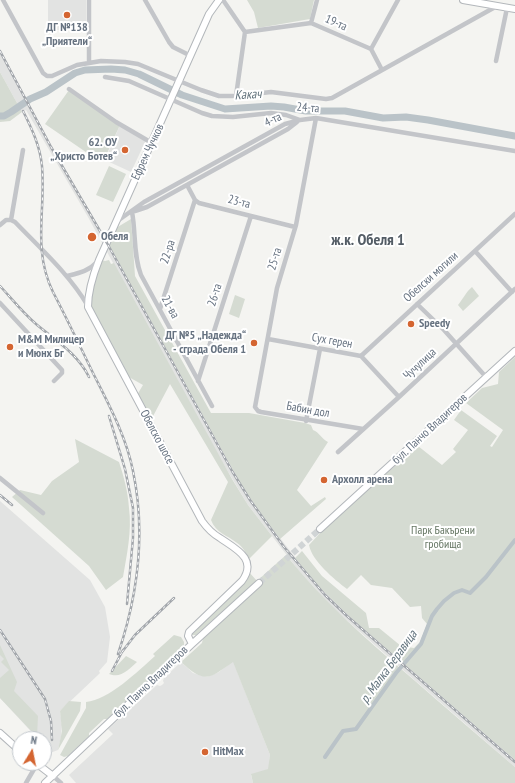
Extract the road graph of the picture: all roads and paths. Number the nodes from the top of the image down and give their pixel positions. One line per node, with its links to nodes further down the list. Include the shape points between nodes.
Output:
1 (3, 0): 17 (street, 24-та, via 43,74 52,76)
2 (89, 0): 17 (street)
3 (146, 0): 15 (street, via 169,42)
4 (219, 0): 15 (street, Ефрем Чучков, via 209,14)
5 (223, 0): 13 (street)
6 (316, 0): 12 (street)
7 (398, 0): 14 (street)
8 (467, 0): 9 (street)
9 (498, 6): 10 (street); 18 (street)
10 (507, 8): 11 (street); 16 (street)
11 (515, 9)
12 (311, 23): 13 (street, 19-та); 14 (street, 19-та)
13 (245, 32): 22 (street)
14 (371, 49): 18 (street)
15 (191, 56): 20 (street, Ефрем Чучков)
16 (496, 61)
17 (89, 62): 20 (street, 24-та, via 108,60 138,64)
18 (382, 70): 22 (street, 24-та, via 332,98 271,92)
19 (105, 77): 23 (street, 24-та, via 129,81)
20 (179, 83): 22 (street, 24-та, via 219,96); 23 (street, Ефрем Чучков)
21 (69, 89): 26 (street, via 116,122)
22 (236, 96)
23 (172, 97): 25 (street, 24-та, via 212,116 233,117 271,113); 26 (street, Ефрем Чучков)
24 (316, 118): 25 (street, 24-та); 28 (street, 24-та); 37 (street, 25-та)
25 (300, 120): 29 (street, 4-та); 31 (street, 4-та, via 285,124 144,202)
26 (152, 142): 35 (street, Ефрем Чучков)
27 (23, 150): 34 (street)
28 (515, 151)
29 (187, 185): 30 (street); 31 (street, 4-та, via 147,207)
30 (195, 200): 33 (street, 23-та); 45 (street, 22-ра)
31 (132, 212): 35 (street, 4-та); 45 (street, 21-ва, via 139,271)
32 (515, 214): 38 (street, Обелски могили)
33 (251, 216): 37 (street, 23-та); 54 (street, 26-та)
34 (11, 220): 36 (street, via 6,220); 40 (street, Обелско шосе)
35 (116, 222): 39 (street, Ефрем Чучков)
36 (0, 225)
37 (295, 227): 46 (street, 25-та, via 277,288)
38 (475, 251): 41 (street); 43 (street, Обелски могили)
39 (99, 260): 40 (street, via 86,271); 44 (street, Ефрем Чучков, via 93,275)
40 (67, 276): 44 (street, Обелско шосе)
41 (513, 290): 47 (street, Чучулица)
42 (0, 303): 53 (street, via 62,370)
43 (417, 304): 47 (street); 51 (street, Обелски могили)
44 (88, 307): 65 (street, Обелско шосе, via 202,521 212,532 238,549 247,563 242,582 189,632)
45 (160, 309): 54 (street, 21-ва)
46 (268, 340): 49 (street, Сух герен); 56 (street, 25-та)
47 (456, 344): 52 (street); 55 (street, Чучулица)
48 (515, 346): 52 (street, бул. Панчо Владигеров)
49 (320, 349): 51 (street, Сух герен); 58 (street)
50 (515, 351): 52 (street, бул. Панчо Владигеров)
51 (361, 356): 55 (street, Сух герен)
52 (486, 377): 63 (street, бул. Панчо Владигеров)
53 (54, 381)
54 (198, 381): 57 (street, 21-ва)
55 (399, 397): 59 (street, Чучулица)
56 (255, 405): 58 (street, Бабин дол, via 261,412)
57 (212, 406)
58 (306, 421): 59 (street, Бабин дол)
59 (363, 429): 60 (street, Чучулица)
60 (338, 452)
61 (0, 478): 62 (street)
62 (43, 513)
63 (320, 529)
64 (259, 583): 65 (street, бул. Панчо Владигеров)
65 (192, 644): 70 (street, бул. Панчо Владигеров)
66 (0, 733): 67 (street)
67 (12, 744)
68 (33, 771): 71 (street)
69 (47, 771): 70 (street)
70 (53, 776): 72 (street, бул. Панчо Владигеров); 73 (street)
71 (26, 783)
72 (45, 783)
73 (61, 783)

